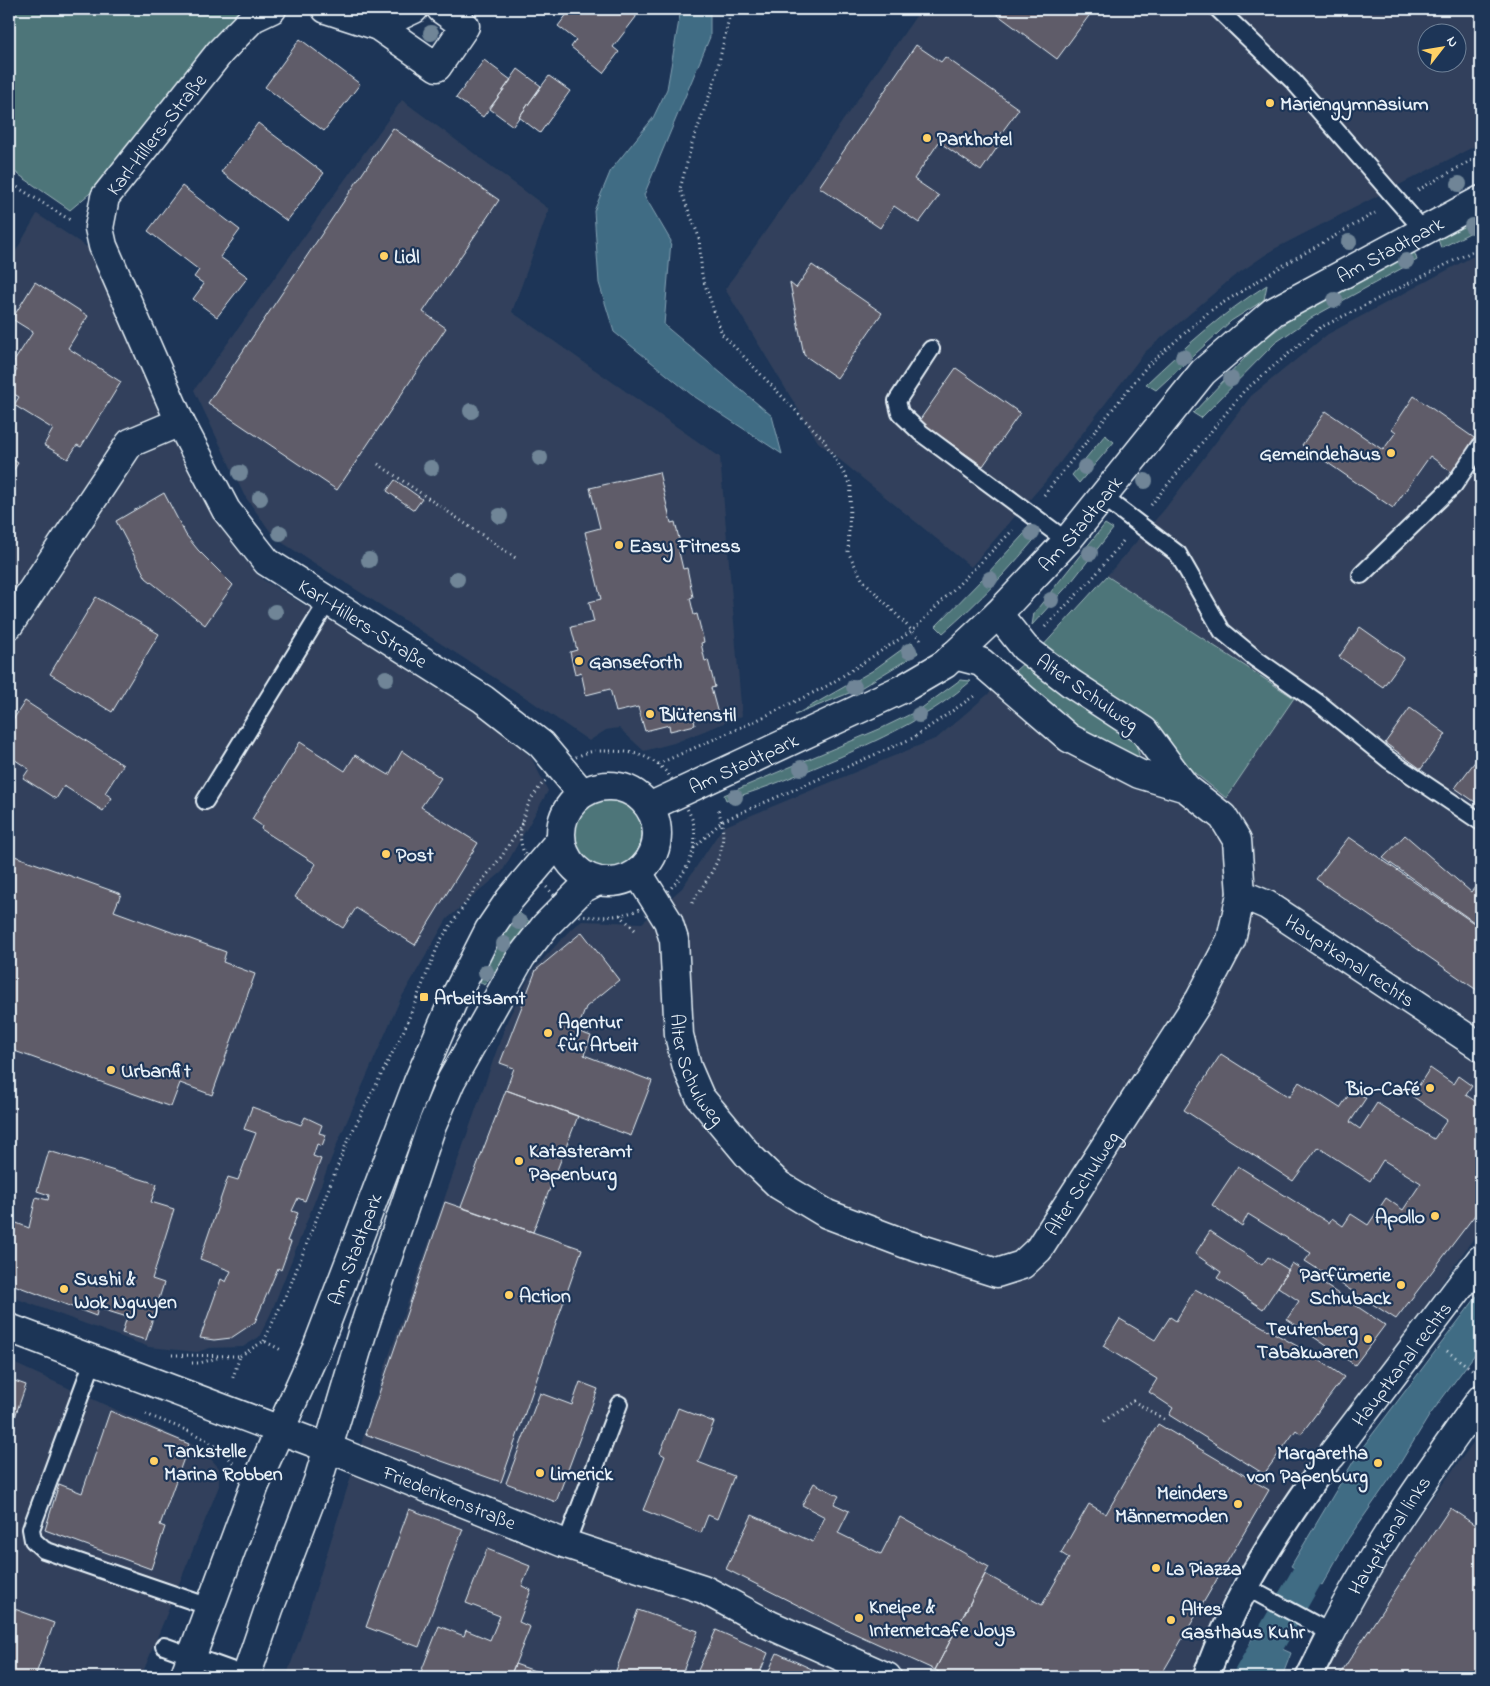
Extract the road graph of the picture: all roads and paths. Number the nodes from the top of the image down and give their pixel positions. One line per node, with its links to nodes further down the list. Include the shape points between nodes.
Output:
1 (272, 9): 12 (street, Karl-Hillers-Straße, via 253,18 220,52 105,197)
2 (326, 9): 7 (street)
3 (414, 9): 7 (street)
4 (440, 9): 7 (street, via 466,26 437,68)
5 (731, 9): 26 (path, via 715,80 680,189 699,237 702,276 722,334 823,439 851,484 848,552 862,579)
6 (1218, 9): 10 (lane, via 1293,81)
7 (378, 26)
8 (1481, 155): 10 (path)
9 (9, 182): 12 (path, via 87,231)
10 (1398, 200): 13 (lane); 19 (path, via 1210,311 1147,366)
11 (1481, 200): 13 (street, Am Stadtpark)
12 (99, 228): 15 (street, Karl-Hillers-Straße, via 103,246)
13 (1424, 231): 18 (street, Am Stadtpark, via 1273,312 1203,372)
14 (931, 349): 19 (lane, via 897,400 900,413 921,433)
15 (180, 422): 23 (street, Karl-Hillers-Straße, via 226,510 267,562); 25 (street, via 130,443)
16 (1481, 445): 22 (lane, via 1454,485)
17 (378, 464): 21 (path)
18 (1102, 496): 20 (street, Am Stadtpark); 36 (lane, via 1178,554 1222,631 1389,760)
19 (1030, 513): 20 (lane); 26 (path)
20 (1067, 541): 24 (street, Am Stadtpark)
21 (517, 559)
22 (1361, 575)
23 (328, 600): 29 (street, Karl-Hillers-Straße, via 483,699 541,744); 33 (lane)
24 (998, 614): 27 (street, Am Stadtpark); 30 (street, Alter Schulweg, via 1025,648 1072,684 1144,731)
25 (9, 626)
26 (912, 631): 27 (path); 28 (path, via 827,686)
27 (949, 659): 30 (street, via 981,662 1069,738 1139,774); 31 (street, Am Stadtpark, via 904,688)
28 (658, 764): 29 (path, via 649,758 623,752 595,751 577,754); 31 (path)
29 (559, 766): 32 (street, Karl-Hillers-Straße); 35 (path, via 530,800)
30 (1186, 788): 41 (street, Alter Schulweg, via 1223,817 1237,840)
31 (680, 792): 34 (street, Am Stadtpark); 42 (path, via 694,825 694,848 681,878)
32 (582, 793): 34 (street, via 611,785 639,795); 37 (street, via 565,813)
33 (205, 801)
34 (649, 806): 39 (street, via 658,834 655,849)
35 (524, 820): 38 (path, via 522,847); 47 (path, via 502,856 440,940 394,1053 347,1142 290,1286)
36 (1481, 822)
37 (561, 840): 38 (street, Am Stadtpark); 40 (street, via 573,866 584,876)
38 (533, 872): 43 (path); 55 (street, Am Stadtpark, via 489,930 452,1001 316,1350)
39 (638, 873): 40 (street, via 612,882); 42 (street, Alter Schulweg)
40 (598, 881): 43 (street, Am Stadtpark, via 582,889)
41 (1241, 894): 42 (street, Alter Schulweg, via 1231,940 1200,999 1039,1249 1022,1265 997,1274 827,1214 779,1185 749,1156 700,1096 687,1067 679,1035 674,940 668,921); 44 (street, Hauptkanal rechts, via 1267,905)
42 (656, 901): 43 (path, via 626,914 600,918 575,916)
43 (565, 906): 57 (street, Am Stadtpark, via 522,957 448,1089 431,1128 363,1330)
44 (1481, 1047)
45 (1481, 1259): 58 (street, Hauptkanal rechts)
46 (9, 1328): 49 (street, Friederikenstraße)
47 (264, 1342)
48 (1442, 1347): 50 (path)
49 (93, 1361): 55 (street, Friederikenstraße); 62 (lane, via 31,1529 33,1540 44,1550)
50 (1473, 1370)
51 (1481, 1400): 63 (street, Hauptkanal links, via 1397,1518 1351,1593)
52 (619, 1404): 60 (lane)
53 (1164, 1419): 54 (path, via 1133,1401)
54 (1104, 1421)
55 (280, 1430): 57 (street, Friederikenstraße); 62 (street, Am Stadtpark, via 255,1485)
56 (211, 1443): 59 (path)
57 (328, 1448): 60 (street, Friederikenstraße); 66 (street, Am Stadtpark)
58 (1331, 1456): 61 (street, Hauptkanal rechts, via 1273,1540)
59 (235, 1466)
60 (566, 1544): 67 (street, Friederikenstraße, via 703,1589 770,1626)
61 (1246, 1587): 63 (lane); 68 (street, Hauptkanal rechts)
62 (210, 1607): 65 (street, Am Stadtpark)
63 (1324, 1629): 69 (street, Hauptkanal links)
64 (164, 1646): 65 (lane)
65 (188, 1667): 66 (lane)
66 (247, 1677)
67 (887, 1677)
68 (1206, 1677)
69 (1309, 1677)

